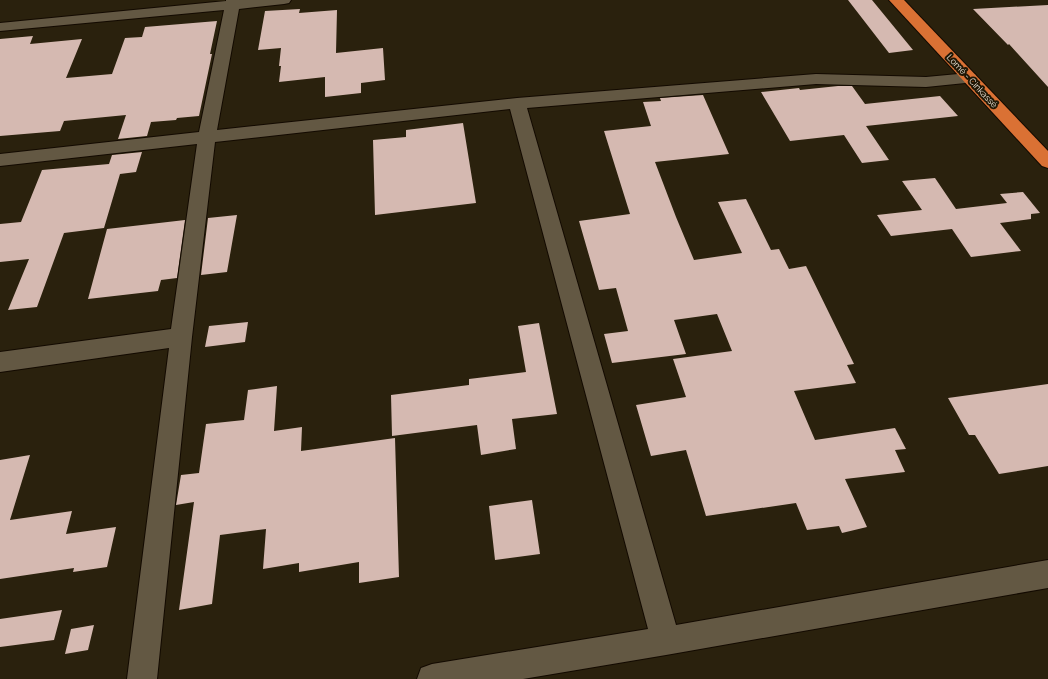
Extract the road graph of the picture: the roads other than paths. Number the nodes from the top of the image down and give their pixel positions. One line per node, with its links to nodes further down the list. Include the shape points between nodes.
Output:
1 (284, 0): 3 (street)
2 (896, 0): 5 (highway, Lomé - Cinkassé)
3 (232, 3): 4 (street); 7 (street)
4 (0, 27)
5 (969, 78): 6 (street, via 926,82 816,79); 9 (highway, Lomé - Cinkassé)
6 (517, 103): 7 (street); 13 (street)
7 (207, 138): 8 (street); 10 (street)
8 (0, 160)
9 (1048, 162)
10 (181, 337): 11 (street); 14 (street)
11 (0, 362)
12 (1048, 574): 13 (street)
13 (666, 641): 15 (street)
14 (142, 679)
15 (432, 679)

